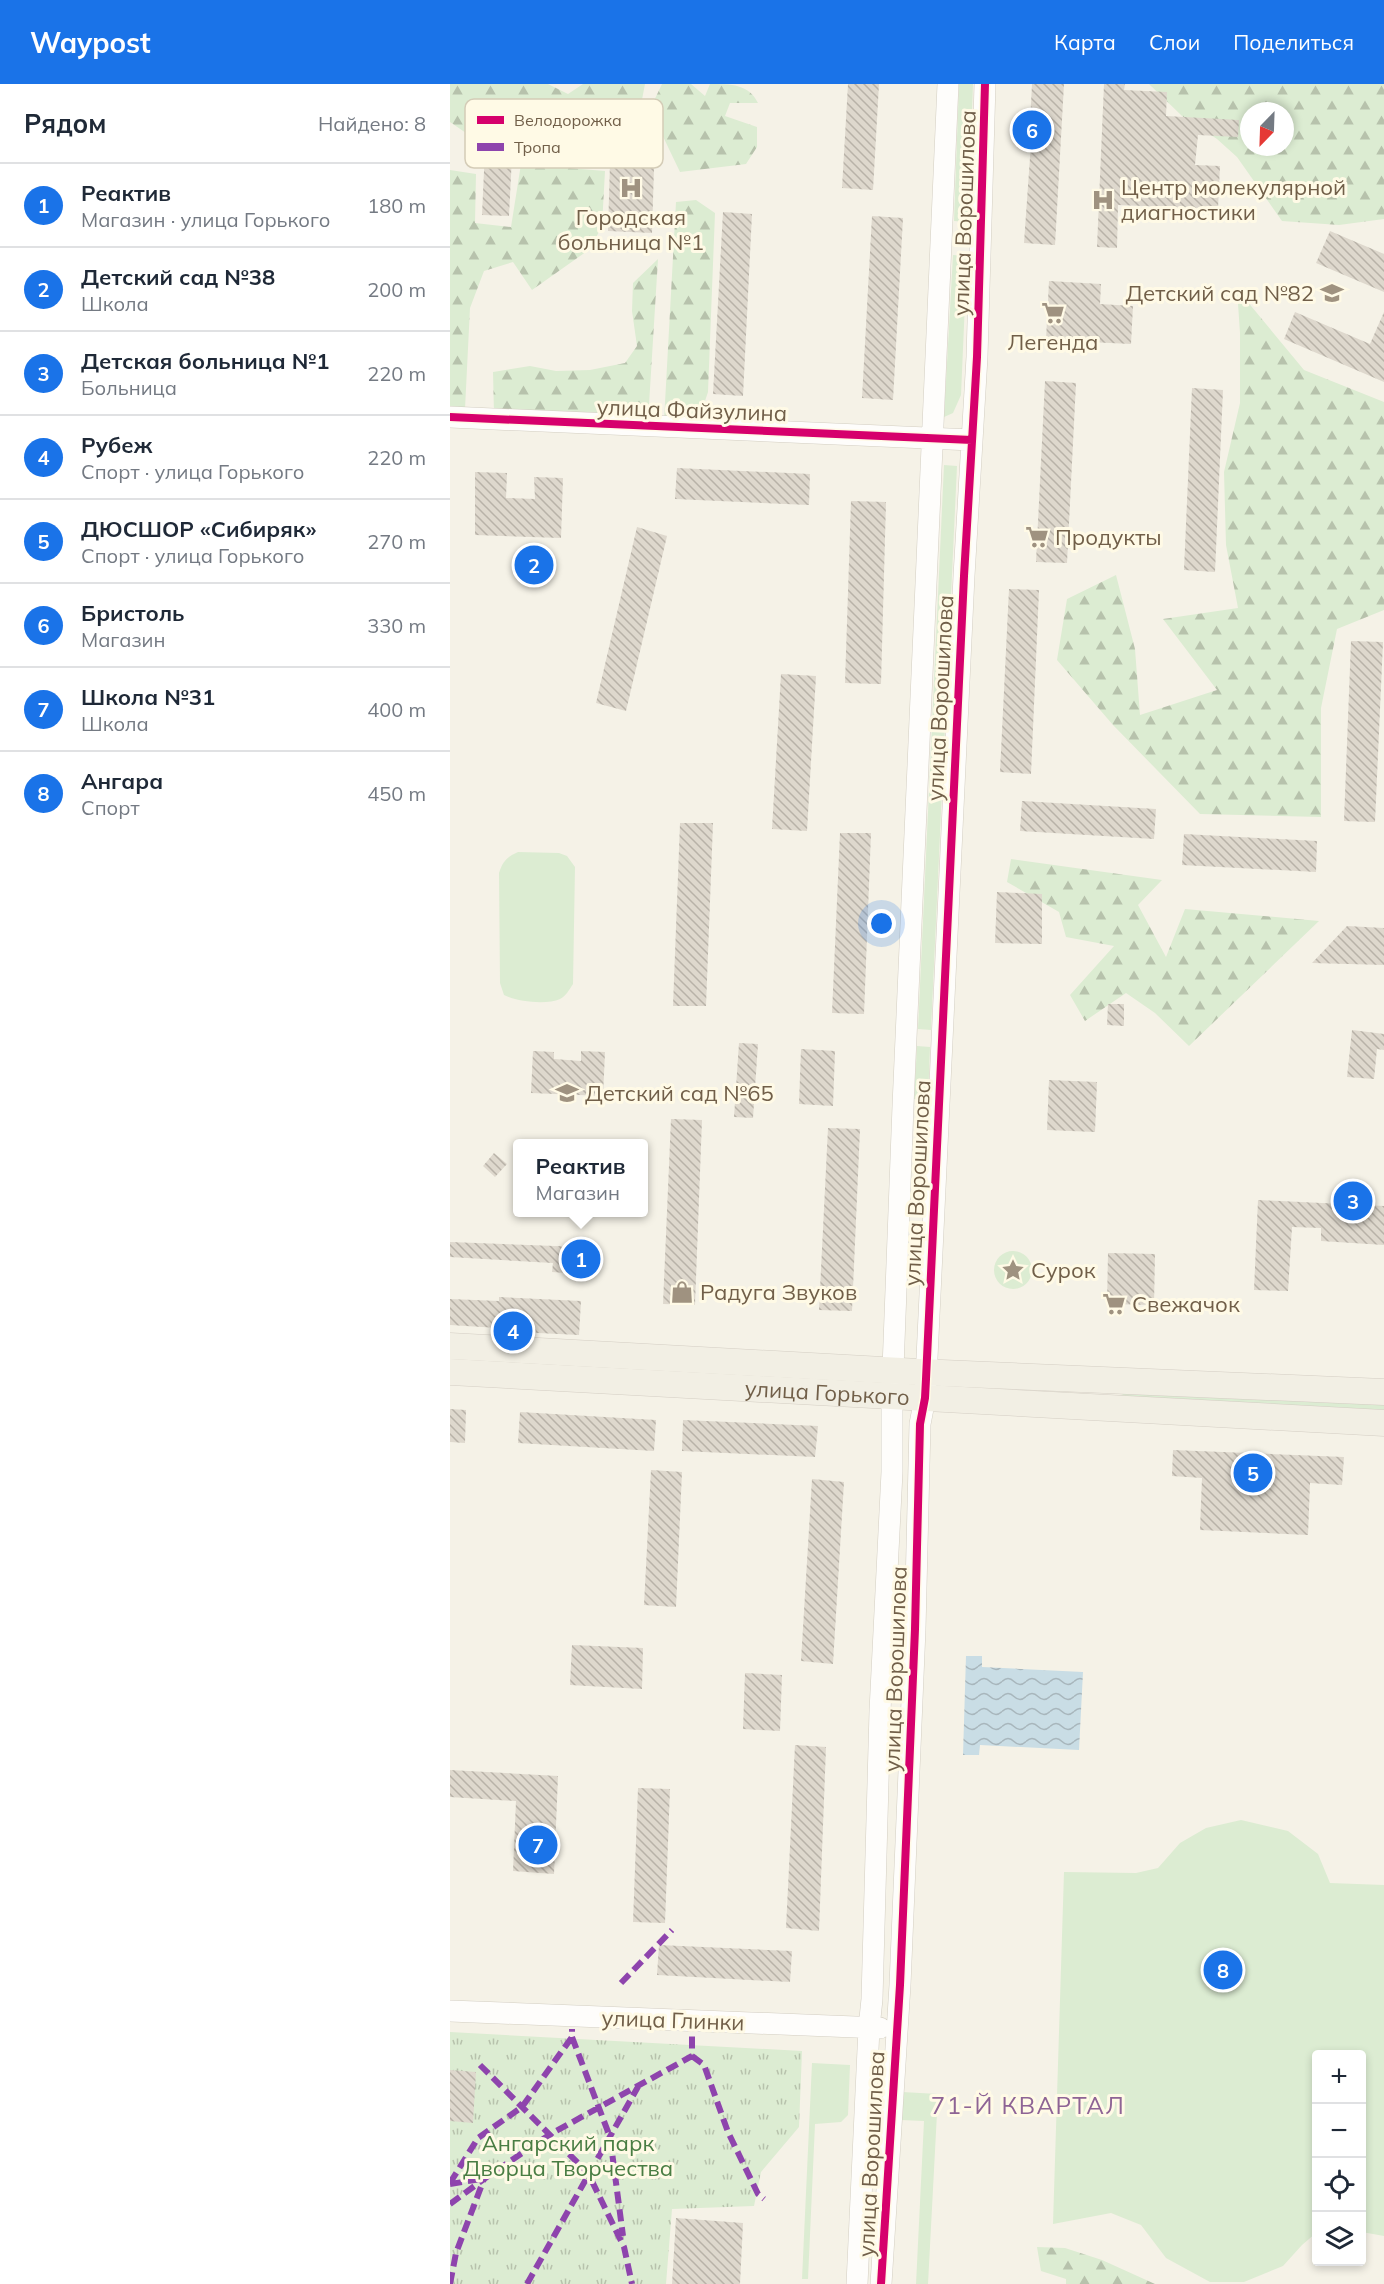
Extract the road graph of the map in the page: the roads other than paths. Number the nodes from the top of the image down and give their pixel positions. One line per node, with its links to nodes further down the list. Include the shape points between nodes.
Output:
1 (948, 84): 4 (street, улица Ворошилова)
2 (986, 84): 5 (street, улица Ворошилова)
3 (450, 417): 4 (street, улица Файзулина)
4 (933, 438): 5 (street, улица Файзулина); 7 (street, улица Ворошилова)
5 (972, 440): 9 (street, улица Ворошилова)
6 (450, 1346): 7 (main road, улица Горького)
7 (894, 1370): 9 (main road, улица Горького); 11 (street, улица Ворошилова)
8 (450, 1372): 11 (main road, улица Горького)
9 (927, 1372): 10 (main road, улица Горького); 12 (street, улица Ворошилова)
10 (1384, 1392)
11 (892, 1395): 12 (main road, улица Горького); 15 (street, улица Ворошилова)
12 (925, 1398): 13 (main road, улица Горького); 16 (street, улица Ворошилова, via 920,1424 915,1629)
13 (1384, 1423)
14 (450, 2011): 15 (street, улица Глинки)
15 (869, 2028): 16 (street, улица Глинки); 17 (street, улица Ворошилова)
16 (896, 2028): 18 (street, улица Ворошилова)
17 (857, 2284)
18 (881, 2284)

